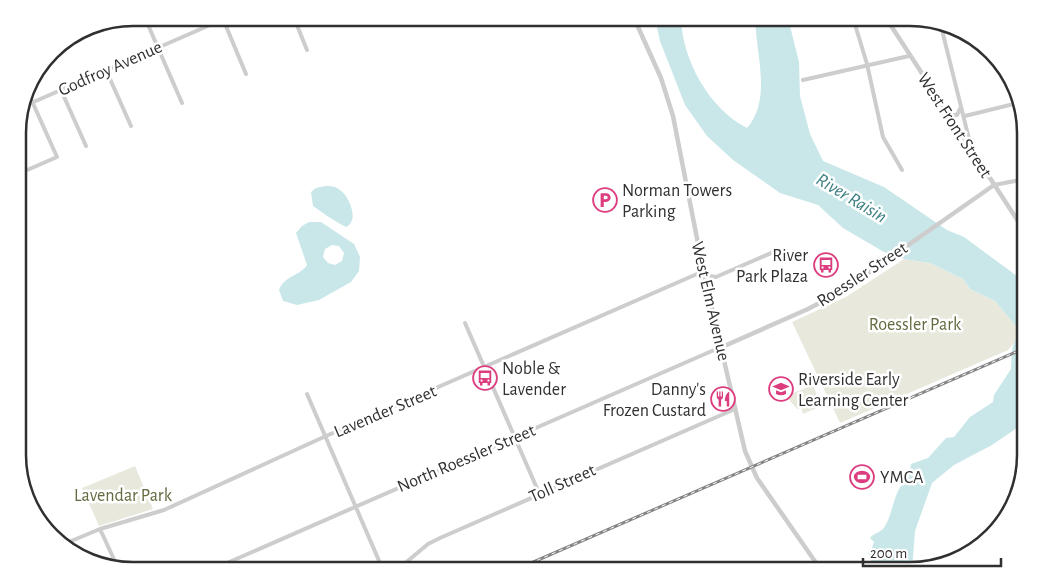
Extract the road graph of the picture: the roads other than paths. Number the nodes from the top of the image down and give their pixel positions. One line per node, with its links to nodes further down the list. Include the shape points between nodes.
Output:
1 (149, 26): 9 (street)
2 (206, 26): 9 (street, Godfroy Avenue)
3 (227, 26): 14 (street)
4 (297, 26): 10 (street)
5 (638, 26): 32 (street, West Elm Avenue, via 661,78 673,116)
6 (855, 26): 12 (street)
7 (891, 26): 11 (street, West Front Street)
8 (942, 32): 20 (street)
9 (158, 47): 13 (street, Godfroy Avenue); 18 (street)
10 (307, 50)
11 (909, 56): 12 (street); 21 (street, West Front Street)
12 (867, 64): 15 (street); 27 (street, via 883,137)
13 (106, 70): 16 (street, Godfroy Avenue); 23 (street)
14 (246, 74)
15 (803, 80)
16 (61, 90): 17 (street, Godfroy Avenue); 24 (street)
17 (32, 103): 26 (street, via 56,157)
18 (182, 103)
19 (1013, 104): 22 (street)
20 (961, 107): 21 (street, via 957,115); 22 (street)
21 (949, 115): 25 (street, West Front Street)
22 (964, 116): 25 (street)
23 (131, 126)
24 (86, 146)
25 (971, 147): 29 (street, West Front Street)
26 (26, 170)
27 (902, 170)
28 (1017, 181): 29 (street)
29 (994, 186): 30 (street, West Front Street); 34 (street, Roessler Street, via 844,290)
30 (1017, 220)
31 (778, 250): 32 (street, Lavender Street, via 723,274 712,277)
32 (704, 274): 34 (street, West Elm Avenue); 35 (street, Lavender Street, via 697,274)
33 (465, 323): 35 (street)
34 (722, 347): 37 (street, West Elm Avenue); 39 (street, North Roessler Street)
35 (484, 368): 38 (street, Lavender Street); 39 (street)
36 (307, 394): 38 (street)
37 (735, 409): 40 (street, Toll Street); 48 (street, West Elm Avenue, via 745,451 756,478)
38 (326, 436): 41 (street); 42 (street, Lavender Street, via 164,510)
39 (514, 438): 40 (street); 41 (street, North Roessler Street)
40 (539, 493): 47 (street, Toll Street, via 428,544)
41 (355, 506): 45 (street, North Roessler Street); 46 (street)
42 (100, 529): 43 (street, Lavender Street); 44 (street)
43 (70, 541)
44 (114, 560)
45 (229, 562)
46 (380, 562)
47 (407, 562)
48 (815, 562)

